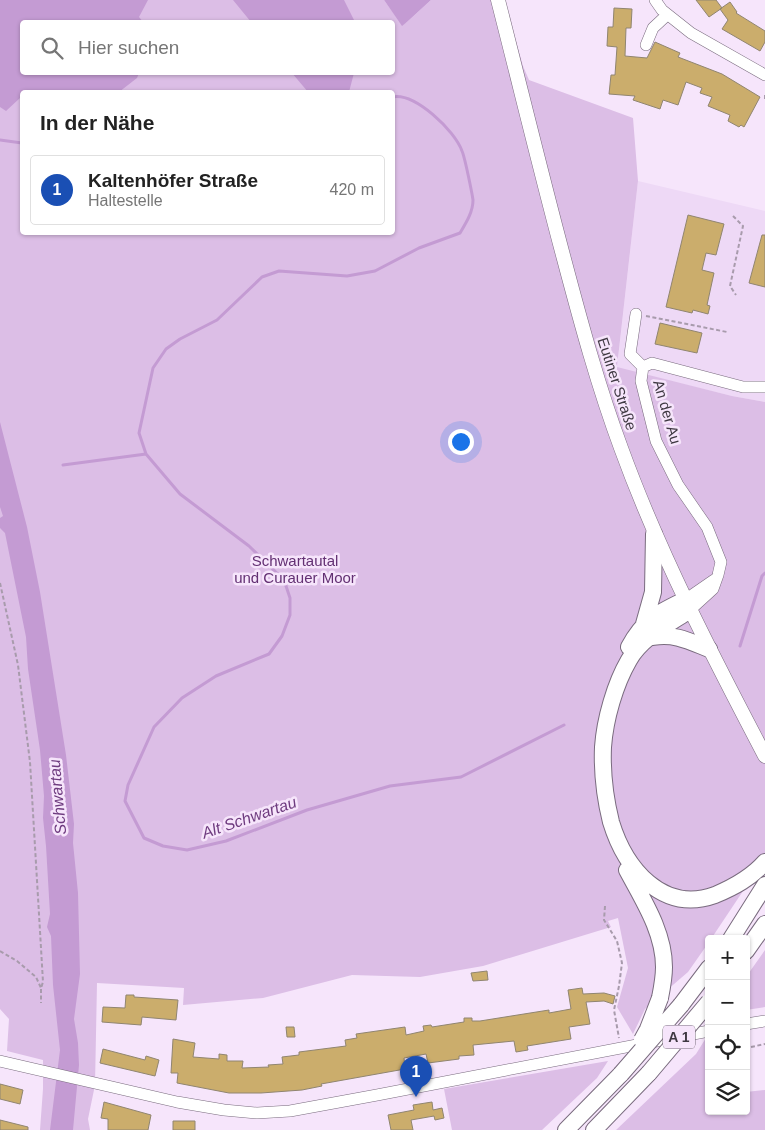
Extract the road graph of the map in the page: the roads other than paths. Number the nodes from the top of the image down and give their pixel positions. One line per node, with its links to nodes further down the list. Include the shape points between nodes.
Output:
1 (498, 0): 9 (main road, Eutiner Straße, via 592,362)
2 (655, 0): 3 (street)
3 (667, 15): 4 (street, via 653,28); 5 (street, via 691,33)
4 (646, 45)
5 (765, 74)
6 (636, 314): 7 (street, via 630,354)
7 (644, 367): 8 (street, An der Au, via 652,363 743,386); 10 (street, An der Au, via 641,382 656,441 678,485 714,540 721,562 718,575)
8 (765, 387)
9 (654, 534): 10 (main road, Eutiner Straße); 11 (highway, via 653,592)
10 (687, 605): 11 (highway, via 657,614); 12 (main road, Eutiner Straße)
11 (646, 631): 12 (highway, via 676,636); 14 (highway, via 615,692 603,747 604,784 620,843 645,881 666,895 682,900 701,900 733,888); 25 (highway, bridge, via 624,657 608,692 598,742 597,780 603,814 612,840 655,924 664,968 660,998 648,1029)
12 (709, 649): 13 (main road, Eutiner Straße)
13 (765, 756)
14 (765, 862)
15 (765, 885): 17 (highway)
16 (765, 924): 18 (highway)
17 (734, 935)
18 (750, 945)
19 (705, 973): 25 (highway, A 1, bridge)
20 (705, 1007): 27 (highway, A 1, bridge, via 649,1073)
21 (765, 1021): 22 (street)
22 (750, 1023)
23 (705, 1032): 24 (street, via 299,1110 257,1113 177,1102)
24 (0, 1061)
25 (621, 1074): 26 (highway, A 1)
26 (566, 1130)
27 (594, 1130)

